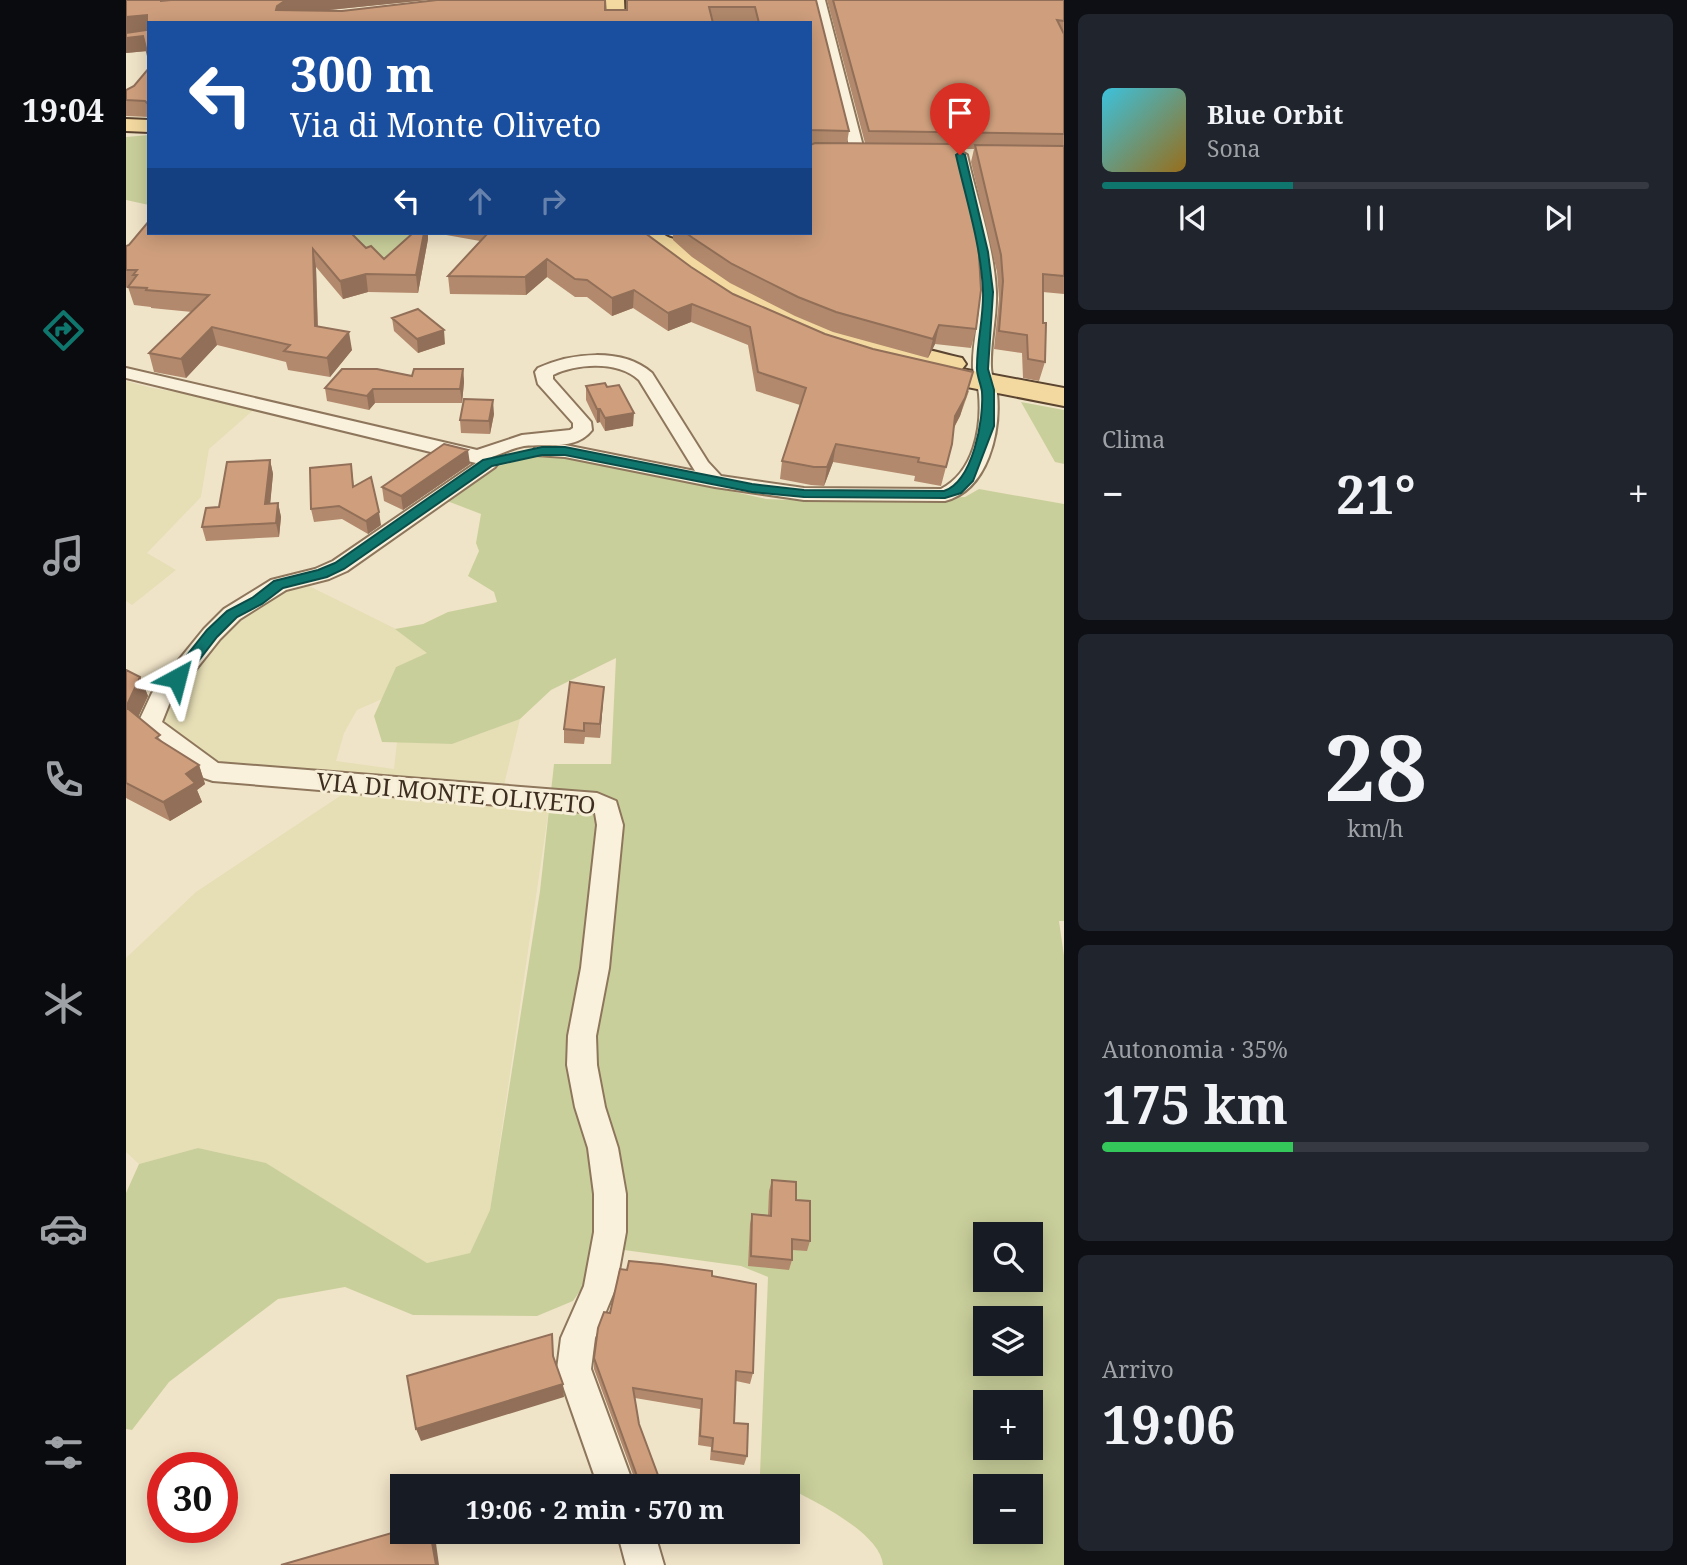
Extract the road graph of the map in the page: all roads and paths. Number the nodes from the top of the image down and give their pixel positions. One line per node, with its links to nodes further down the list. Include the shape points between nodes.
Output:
1 (615, 0): 3 (main road)
2 (819, 0): 6 (street)
3 (616, 21)
4 (126, 125): 5 (main road)
5 (147, 126)
6 (857, 155)
7 (960, 155): 11 (street, VIA DI MONTE OLIVETO, via 988,292)
8 (650, 235): 11 (main road, via 721,292 800,332 892,363)
9 (667, 235): 11 (main road, via 730,284 802,319)
10 (126, 373): 14 (street, VIA DI MONTE OLIVETO)
11 (984, 377): 12 (main road); 13 (main road); 15 (street, VIA DI MONTE OLIVETO, via 988,426 967,481 957,491 945,495 804,494)
12 (1064, 383)
13 (1064, 397)
14 (483, 460): 15 (street, VIA DI MONTE OLIVETO, via 565,451); 15 (street, VIA DI MONTE OLIVETO, via 527,440 579,434 582,422 544,380 544,372 564,363 615,362 646,377 700,465); 16 (street, VIA DI MONTE OLIVETO, via 340,566 279,584 232,614 160,699 150,723 213,772 597,803 607,808 608,838 582,1065 603,1148 610,1233 600,1287 578,1338 574,1368)
15 (715, 481)
16 (612, 1474)
17 (639, 1544): 18 (street)
18 (645, 1565)

